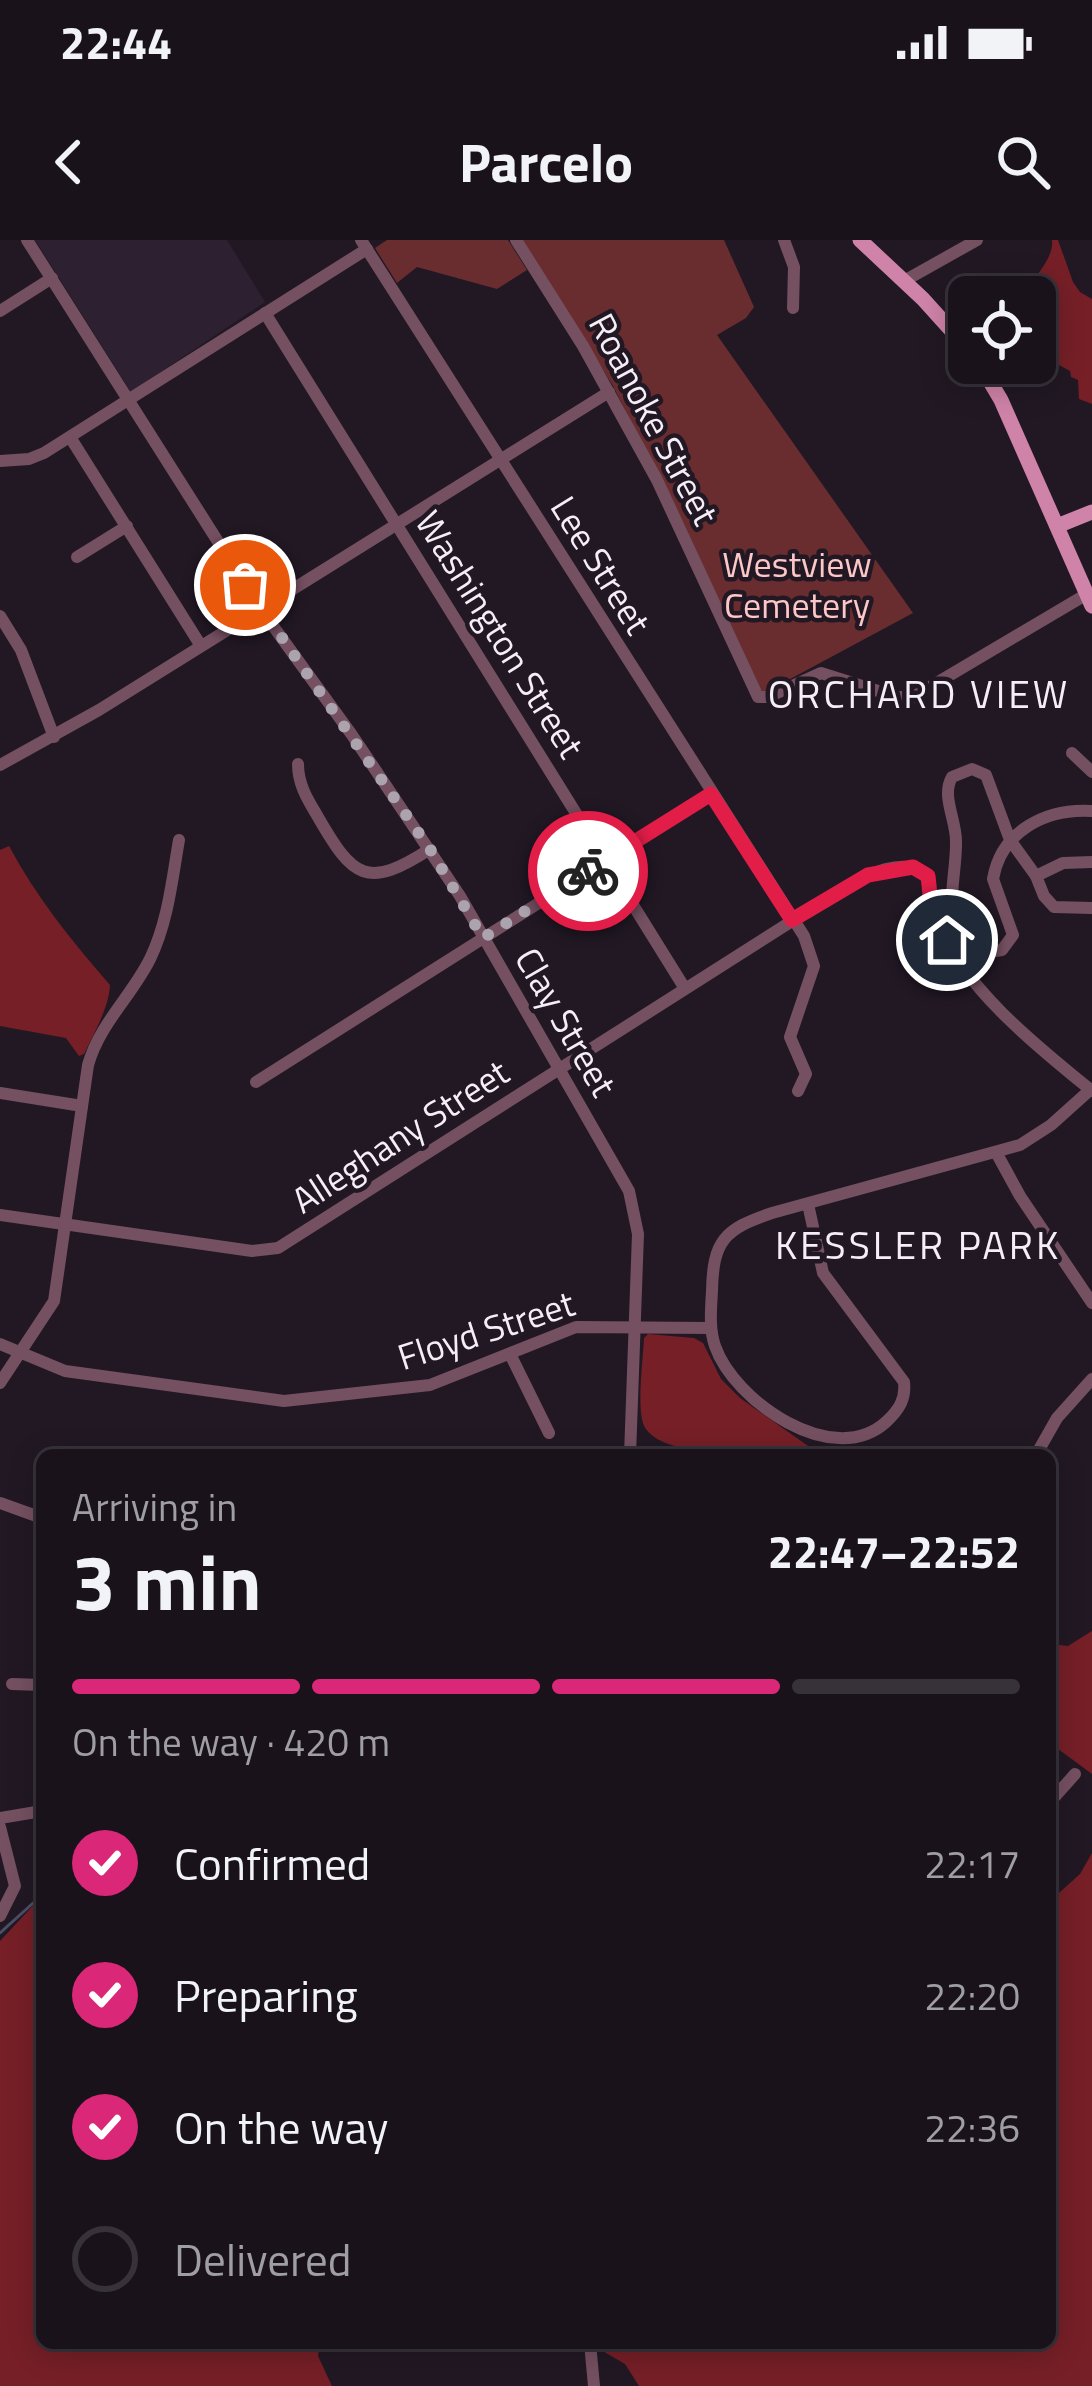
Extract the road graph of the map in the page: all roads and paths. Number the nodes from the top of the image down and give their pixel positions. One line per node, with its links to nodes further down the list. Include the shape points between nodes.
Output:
1 (28, 240): 7 (street, Clay Street)
2 (516, 240): 14 (street, Roanoke Street)
3 (784, 240): 9 (street, via 794,267)
4 (860, 240): 8 (main road)
5 (977, 240): 8 (street)
6 (364, 244): 11 (street); 18 (street, Lee Street)
7 (52, 278): 10 (street); 15 (street, Clay Street)
8 (904, 281): 12 (main road)
9 (793, 308)
10 (0, 311)
11 (265, 313): 15 (street); 20 (street, Washington Street)
12 (948, 328)
13 (991, 384): 22 (main road)
14 (609, 392): 18 (street); 24 (street, Roanoke Street, via 758,697 820,673 913,697)
15 (128, 398): 16 (street); 25 (street, Clay Street)
16 (70, 437): 17 (street, via 37,457); 21 (street)
17 (0, 461)
18 (500, 461): 20 (street); 33 (street, Lee Street)
19 (1092, 512): 22 (main road)
20 (397, 524): 25 (street); 38 (street, Washington Street)
21 (127, 526): 23 (street); 27 (street)
22 (1057, 526): 24 (main road)
23 (77, 557)
24 (1089, 600)
25 (260, 608): 27 (street); 37 (street, Clay Street)
26 (0, 616): 28 (street)
27 (201, 646): 28 (street)
28 (54, 737): 31 (street)
29 (1072, 753): 32 (street)
30 (298, 764): 37 (street, via 303,791 348,864 392,871)
31 (0, 765)
32 (1092, 772)
33 (711, 794): 38 (street); 42 (street, Lee Street)
34 (1092, 811): 36 (street, via 1042,818)
35 (179, 840): 50 (street, via 158,940 98,1037)
36 (1010, 840): 36 (street, via 986,775 972,769 952,776 951,907 983,953 1002,950 1013,935 993,879); 40 (street)
37 (430, 849): 43 (street, Clay Street)
38 (605, 860): 43 (street); 44 (street, Washington Street)
39 (1092, 862): 40 (street)
40 (1036, 876): 41 (street, via 1054,907)
41 (1092, 908)
42 (792, 920): 44 (street, Alleghany Street); 47 (street, Alleghany Street, via 868,875 921,869 936,921 971,975 1014,1026); 48 (street, Lee Street, via 814,965 790,1036 806,1074)
43 (483, 938): 45 (street, Clay Street); 46 (street)
44 (684, 987): 45 (street, Alleghany Street)
45 (560, 1067): 54 (street, Alleghany Street, via 278,1247 252,1251); 56 (street, Clay Street, via 636,1215)
46 (256, 1082)
47 (1091, 1090): 51 (street, via 1040,1134)
48 (798, 1091)
49 (0, 1093): 50 (street)
50 (82, 1106): 54 (street)
51 (997, 1154): 52 (street); 55 (street)
52 (808, 1204): 57 (street, via 763,1216 719,1244); 57 (street, via 823,1273 902,1376 899,1406 860,1436 810,1434 743,1386 720,1357)
53 (0, 1215): 54 (street, Alleghany Street)
54 (66, 1224): 59 (street, via 54,1301)
55 (1092, 1303)
56 (633, 1327): 57 (street, Floyd Street); 60 (street, Floyd Street, via 575,1327); 64 (street, Clay Street)
57 (711, 1328)
58 (0, 1344): 59 (street, Floyd Street)
59 (22, 1353): 60 (street, Floyd Street, via 65,1371 284,1401 406,1390); 62 (street)
60 (510, 1354): 63 (street)
61 (1092, 1378): 65 (street)
62 (0, 1383)
63 (549, 1433)
64 (630, 1449)
65 (1040, 1449)
66 (0, 1503): 67 (street)
67 (36, 1516)
68 (12, 1684): 69 (street)
69 (36, 1685)
70 (1075, 1774): 71 (street)
71 (1056, 1795)
72 (36, 1813): 73 (street)
73 (0, 1823): 74 (street, via 15,1886)
74 (0, 1916)
75 (591, 2349): 76 (street)
76 (594, 2386)

